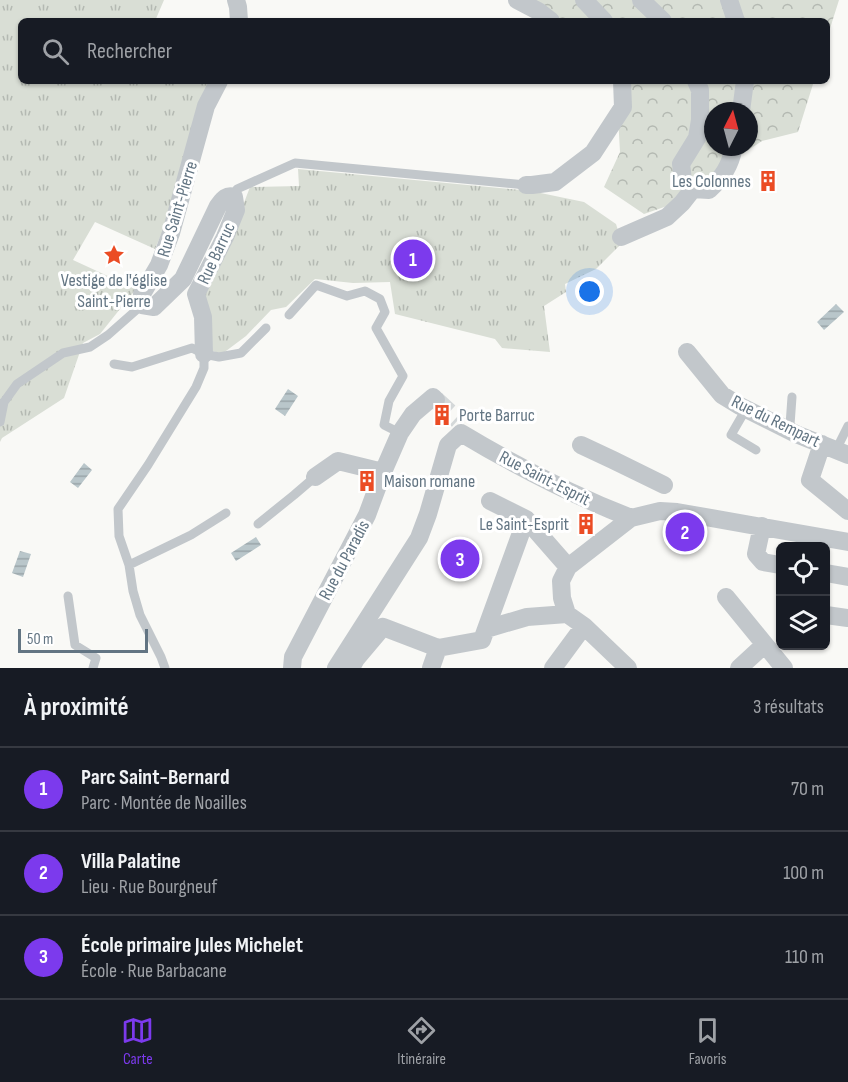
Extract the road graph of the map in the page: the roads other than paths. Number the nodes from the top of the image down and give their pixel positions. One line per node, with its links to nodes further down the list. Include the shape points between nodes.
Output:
1 (236, 0): 6 (street)
2 (517, 0): 7 (street)
3 (584, 0): 8 (street)
4 (642, 0): 9 (street)
5 (729, 0): 10 (street)
6 (239, 18)
7 (547, 18)
8 (601, 18)
9 (660, 18)
10 (735, 18)
11 (217, 84): 21 (street, Rue Saint-Pierre, via 206,106 171,233 159,266 142,294)
12 (622, 84): 17 (street, via 623,107 593,153 555,182)
13 (697, 84): 18 (street, via 698,138 681,164 683,180)
14 (745, 84): 15 (street)
15 (742, 102)
16 (732, 156): 18 (street, via 722,178 709,190)
17 (526, 185): 19 (lane, via 295,163 237,189)
18 (693, 189): 20 (street, via 667,217)
19 (234, 196): 21 (street, Rue Barruc, via 225,197 218,206 183,279 154,307); 25 (street, Rue Barruc, via 236,210 196,294 203,317)
20 (621, 237)
21 (142, 305): 29 (lane, Rue Saint-Pierre, via 90,347 63,353 17,384)
22 (289, 315): 34 (lane, via 316,285 347,296 365,291 380,299 385,312 376,328 403,376 389,401 384,425)
23 (266, 328): 25 (lane, via 241,353 219,357)
24 (687, 352): 30 (street, Rue du Rempart, via 722,395)
25 (204, 354): 26 (lane, via 192,348 132,367); 50 (lane, via 204,368 196,387 118,509 119,536)
26 (114, 364)
27 (792, 397): 33 (lane)
28 (436, 400): 34 (street, Rue du Paradis, via 433,397 413,414)
29 (2, 403): 31 (lane)
30 (746, 409): 33 (street, Rue du Rempart); 37 (lane, via 730,435)
31 (0, 422)
32 (848, 426): 36 (lane)
33 (788, 430): 36 (street, Rue du Rempart)
34 (400, 433): 38 (street, Rue du Paradis)
35 (580, 446): 40 (street)
36 (839, 447): 42 (street, via 810,480)
37 (756, 450)
38 (383, 472): 39 (street, via 338,461); 66 (street, Rue du Paradis, via 367,515 293,657)
39 (315, 477): 46 (lane)
40 (664, 485)
41 (490, 501): 45 (street)
42 (848, 511)
43 (226, 513): 50 (lane, via 192,535)
44 (631, 518): 47 (street, via 660,511); 51 (street); 67 (street, Rue Saint-Esprit, via 565,490 495,453 460,426 448,445 419,538)
45 (526, 519): 51 (street); 60 (street)
46 (258, 524)
47 (762, 526): 48 (street); 49 (street, via 756,554 763,562)
48 (848, 542)
49 (776, 564)
50 (129, 565): 65 (lane, via 140,615)
51 (568, 567): 56 (street, via 561,581)
52 (830, 574): 53 (street)
53 (848, 577)
54 (68, 596): 64 (lane, via 75,645 96,658)
55 (726, 597): 61 (street)
56 (567, 614): 59 (street); 60 (street, via 527,617)
57 (830, 616): 58 (street)
58 (848, 618)
59 (584, 626): 63 (street); 70 (street)
60 (486, 629): 62 (street, via 482,640)
61 (772, 646): 71 (street); 72 (street)
62 (438, 648): 68 (street, via 383,627); 69 (street)
63 (619, 664)
64 (93, 668)
65 (165, 668)
66 (292, 668)
67 (336, 668)
68 (351, 668)
69 (431, 668)
70 (553, 668)
71 (739, 668)
72 (784, 668)

